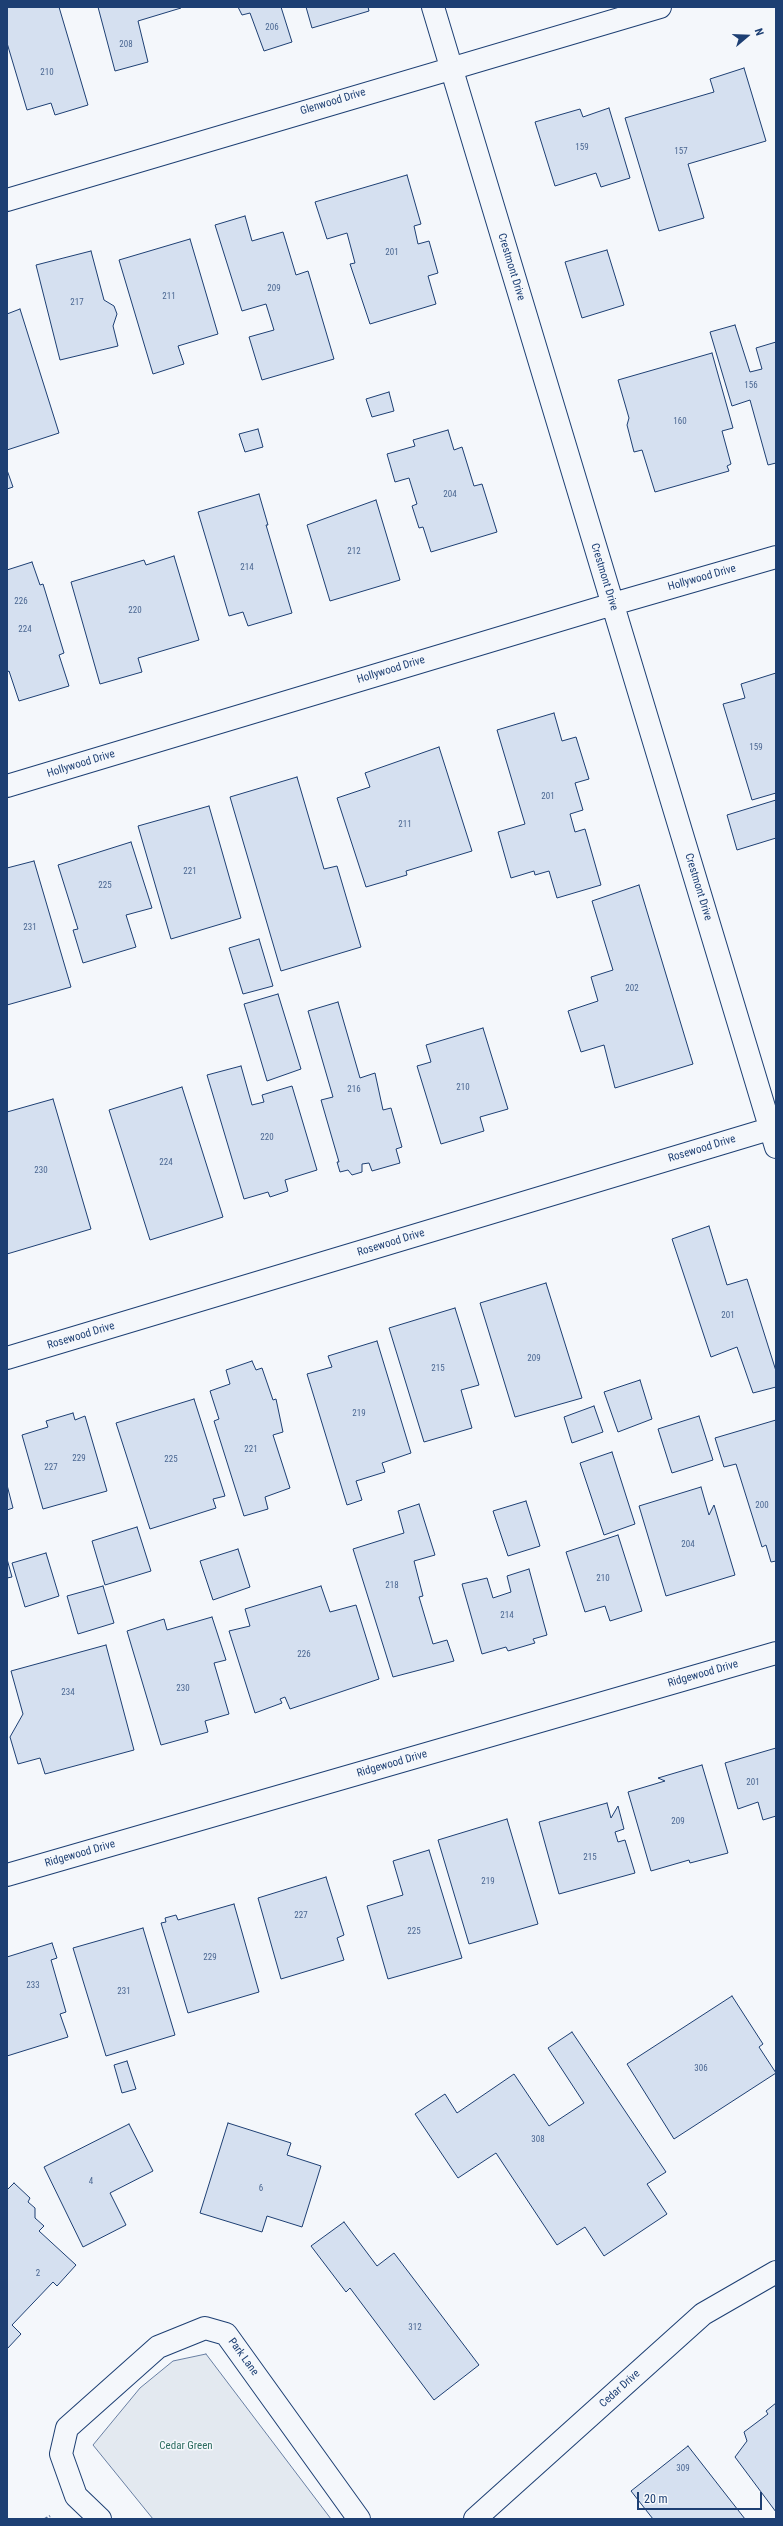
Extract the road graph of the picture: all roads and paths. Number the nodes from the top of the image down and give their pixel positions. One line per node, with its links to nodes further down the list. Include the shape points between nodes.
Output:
1 (433, 7): 3 (street, Crestmont Drive)
2 (660, 7): 3 (street, Glenwood Drive)
3 (451, 67): 4 (street, Glenwood Drive); 6 (street, Crestmont Drive)
4 (7, 200)
5 (776, 557): 6 (street, Hollywood Drive)
6 (612, 604): 7 (street, Hollywood Drive); 8 (street, Crestmont Drive)
7 (7, 786)
8 (774, 1134): 9 (street, Rosewood Drive)
9 (7, 1358)
10 (776, 1653): 11 (street, Ridgewood Drive)
11 (7, 1875)
12 (776, 2272): 15 (street, Cedar Drive, via 704,2314)
13 (100, 2519): 14 (street, Park Lane, via 76,2496 61,2454 67,2428 158,2347 205,2328 226,2334)
14 (359, 2519)
15 (475, 2519)

